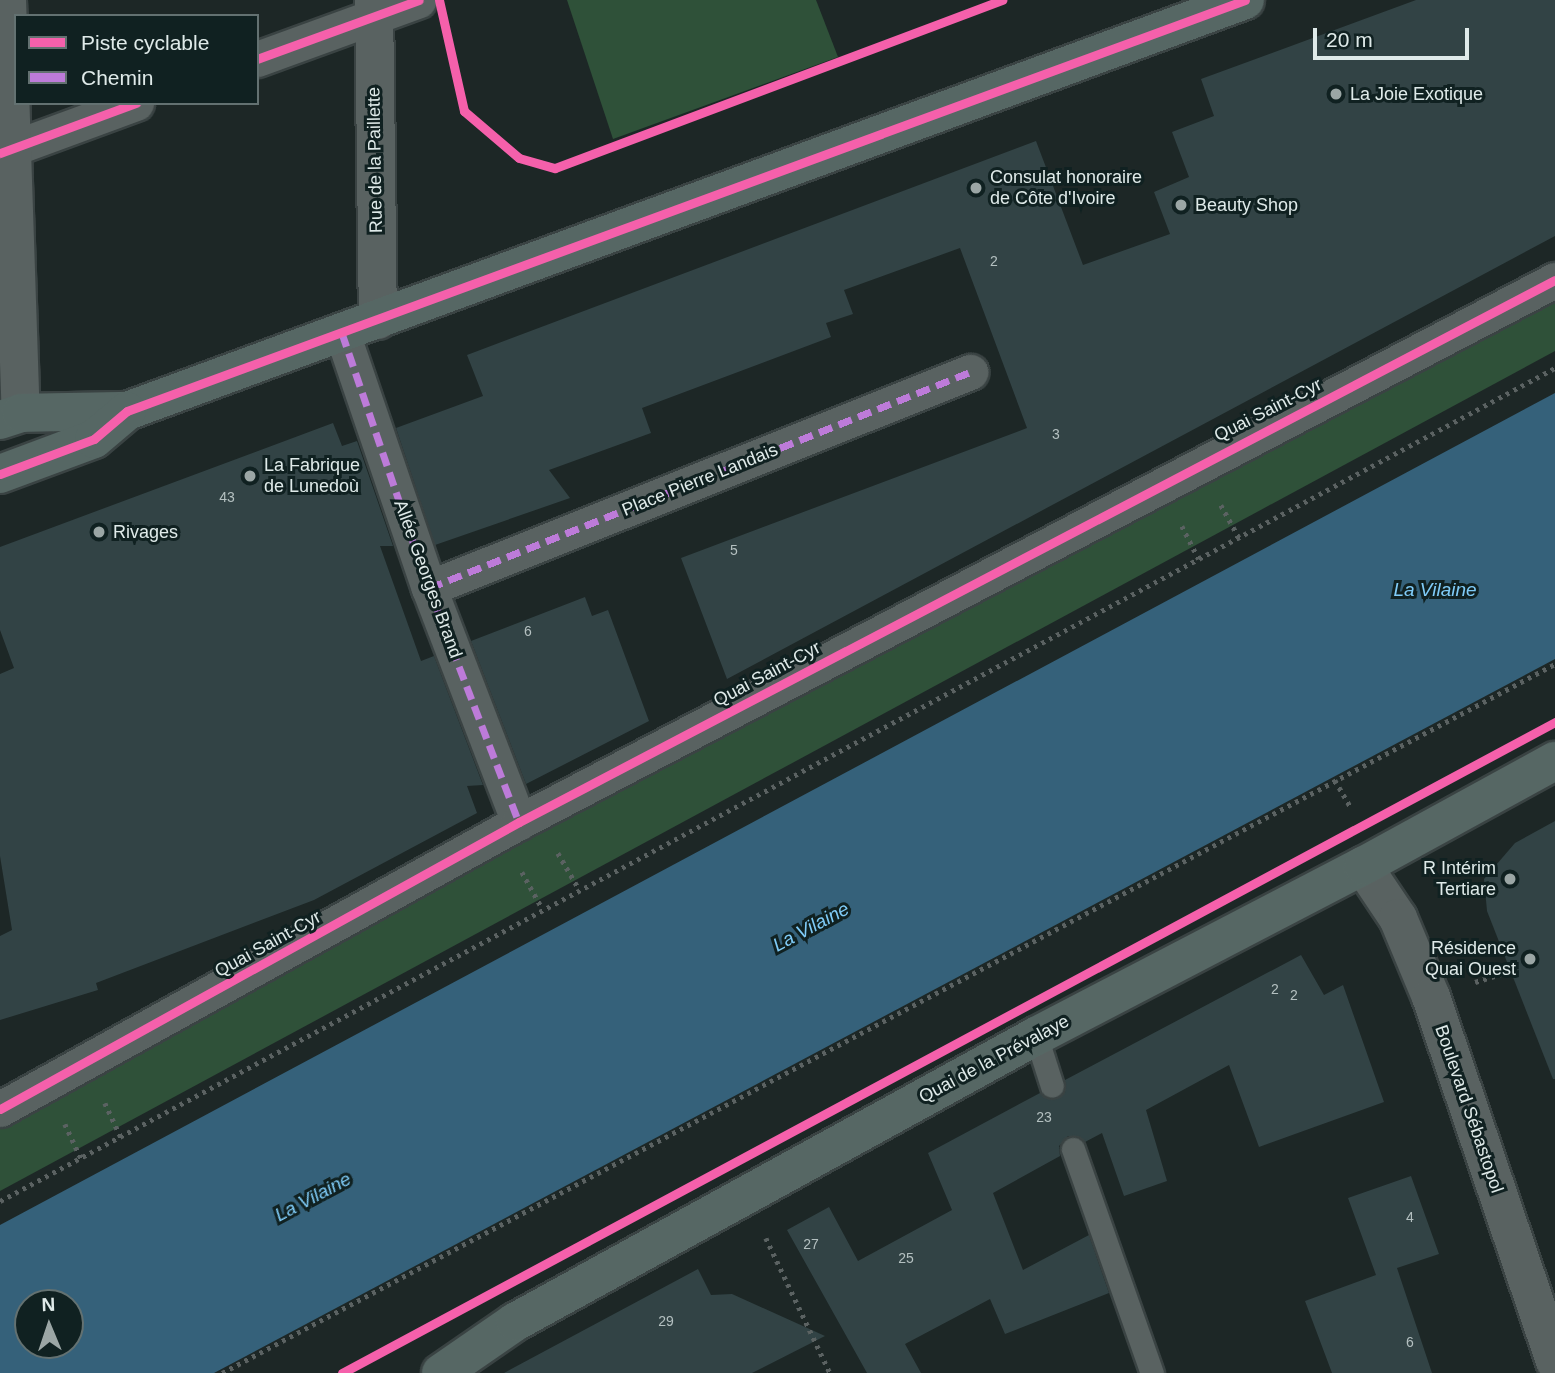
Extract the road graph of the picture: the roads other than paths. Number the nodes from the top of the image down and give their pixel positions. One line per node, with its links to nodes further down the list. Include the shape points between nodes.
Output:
1 (7, 0): 7 (street)
2 (419, 0): 4 (street)
3 (1245, 0): 9 (main road)
4 (374, 9): 5 (street); 9 (street, Rue de la Paillette)
5 (259, 58)
6 (130, 105): 7 (street)
7 (6, 149): 13 (street)
8 (1555, 280): 17 (street, Quai Saint-Cyr)
9 (378, 320): 10 (main road)
10 (342, 333): 12 (main road); 15 (street, Allée Georges Brand)
11 (970, 372): 15 (street, Place Pierre Landais)
12 (127, 411): 13 (main road); 14 (main road, via 94,439)
13 (11, 416)
14 (0, 474)
15 (429, 588): 17 (street, Allée Georges Brand)
16 (1555, 761): 18 (main road, Quai de la Prévalaye)
17 (519, 822): 21 (street, Quai Saint-Cyr)
18 (1363, 866): 19 (main road, Quai de la Prévalaye); 23 (street, Boulevard Sébastopol, via 1398,918 1431,997)
19 (1036, 1036): 20 (lane); 24 (main road, Quai de la Prévalaye, via 515,1322)
20 (1052, 1086)
21 (0, 1109)
22 (1073, 1149): 25 (lane)
23 (1555, 1361)
24 (442, 1373)
25 (1152, 1373)

